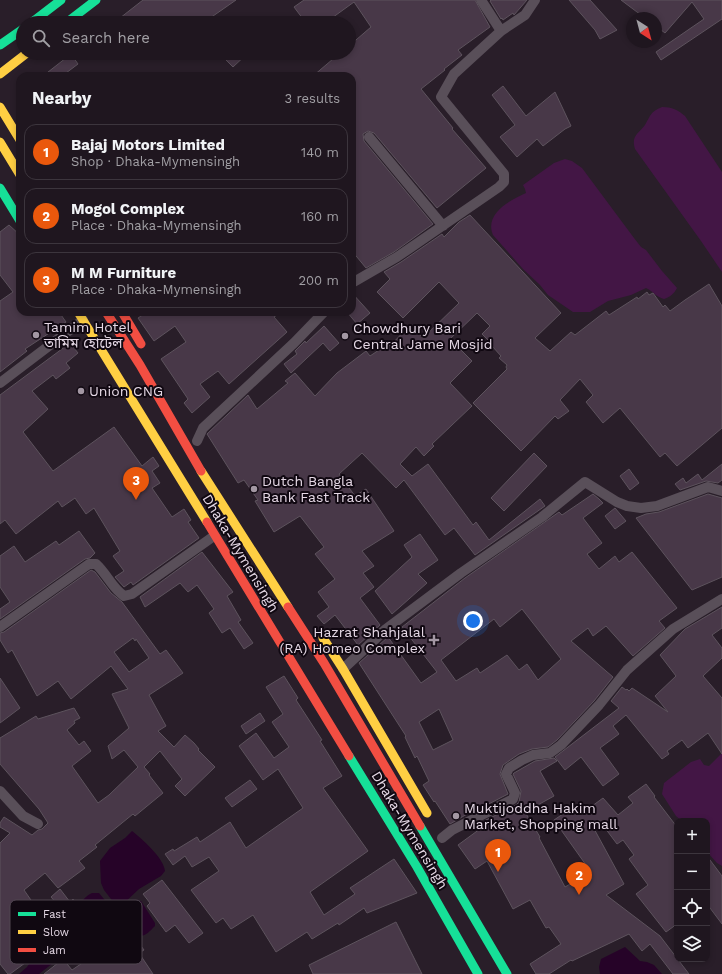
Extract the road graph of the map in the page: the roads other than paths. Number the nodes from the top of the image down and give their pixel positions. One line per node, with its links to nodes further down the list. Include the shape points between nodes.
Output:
1 (61, 0): 5 (highway)
2 (96, 0): 6 (highway)
3 (481, 0): 7 (street)
4 (535, 0): 7 (street, via 525,15)
5 (40, 16)
6 (75, 16)
7 (502, 31): 19 (street, via 454,74 441,97 504,174 504,182)
8 (16, 34): 9 (highway)
9 (0, 45)
10 (18, 60): 11 (highway)
11 (0, 74)
12 (0, 107): 13 (highway)
13 (16, 133)
14 (370, 137): 19 (street)
15 (0, 142): 16 (highway)
16 (16, 168)
17 (0, 188): 18 (highway)
18 (16, 214)
19 (443, 226): 20 (street)
20 (356, 281)
21 (81, 316): 26 (street); 29 (highway, Dhaka-Mymensingh)
22 (109, 316): 39 (highway, via 201,471 324,663)
23 (124, 316): 25 (highway)
24 (320, 316): 27 (street, via 203,428)
25 (146, 353)
26 (0, 382)
27 (198, 441)
28 (722, 491): 33 (street, via 708,487 657,506 641,508 617,502 585,482 542,517 386,629)
29 (214, 536): 31 (street, via 132,594 124,596 117,591 101,568 96,564 89,564); 38 (highway, Dhaka-Mymensingh, via 417,867)
30 (722, 599): 37 (street, via 673,629 627,670 599,705 561,745 550,752 522,760 509,768 506,774 515,793 513,798 452,830)
31 (0, 627)
32 (317, 629): 33 (highway, Dhaka-Mymensingh)
33 (343, 669): 35 (highway, Dhaka-Mymensingh)
34 (0, 791): 36 (street, via 23,816)
35 (430, 818)
36 (38, 824)
37 (442, 838)
38 (478, 974)
39 (507, 974)

